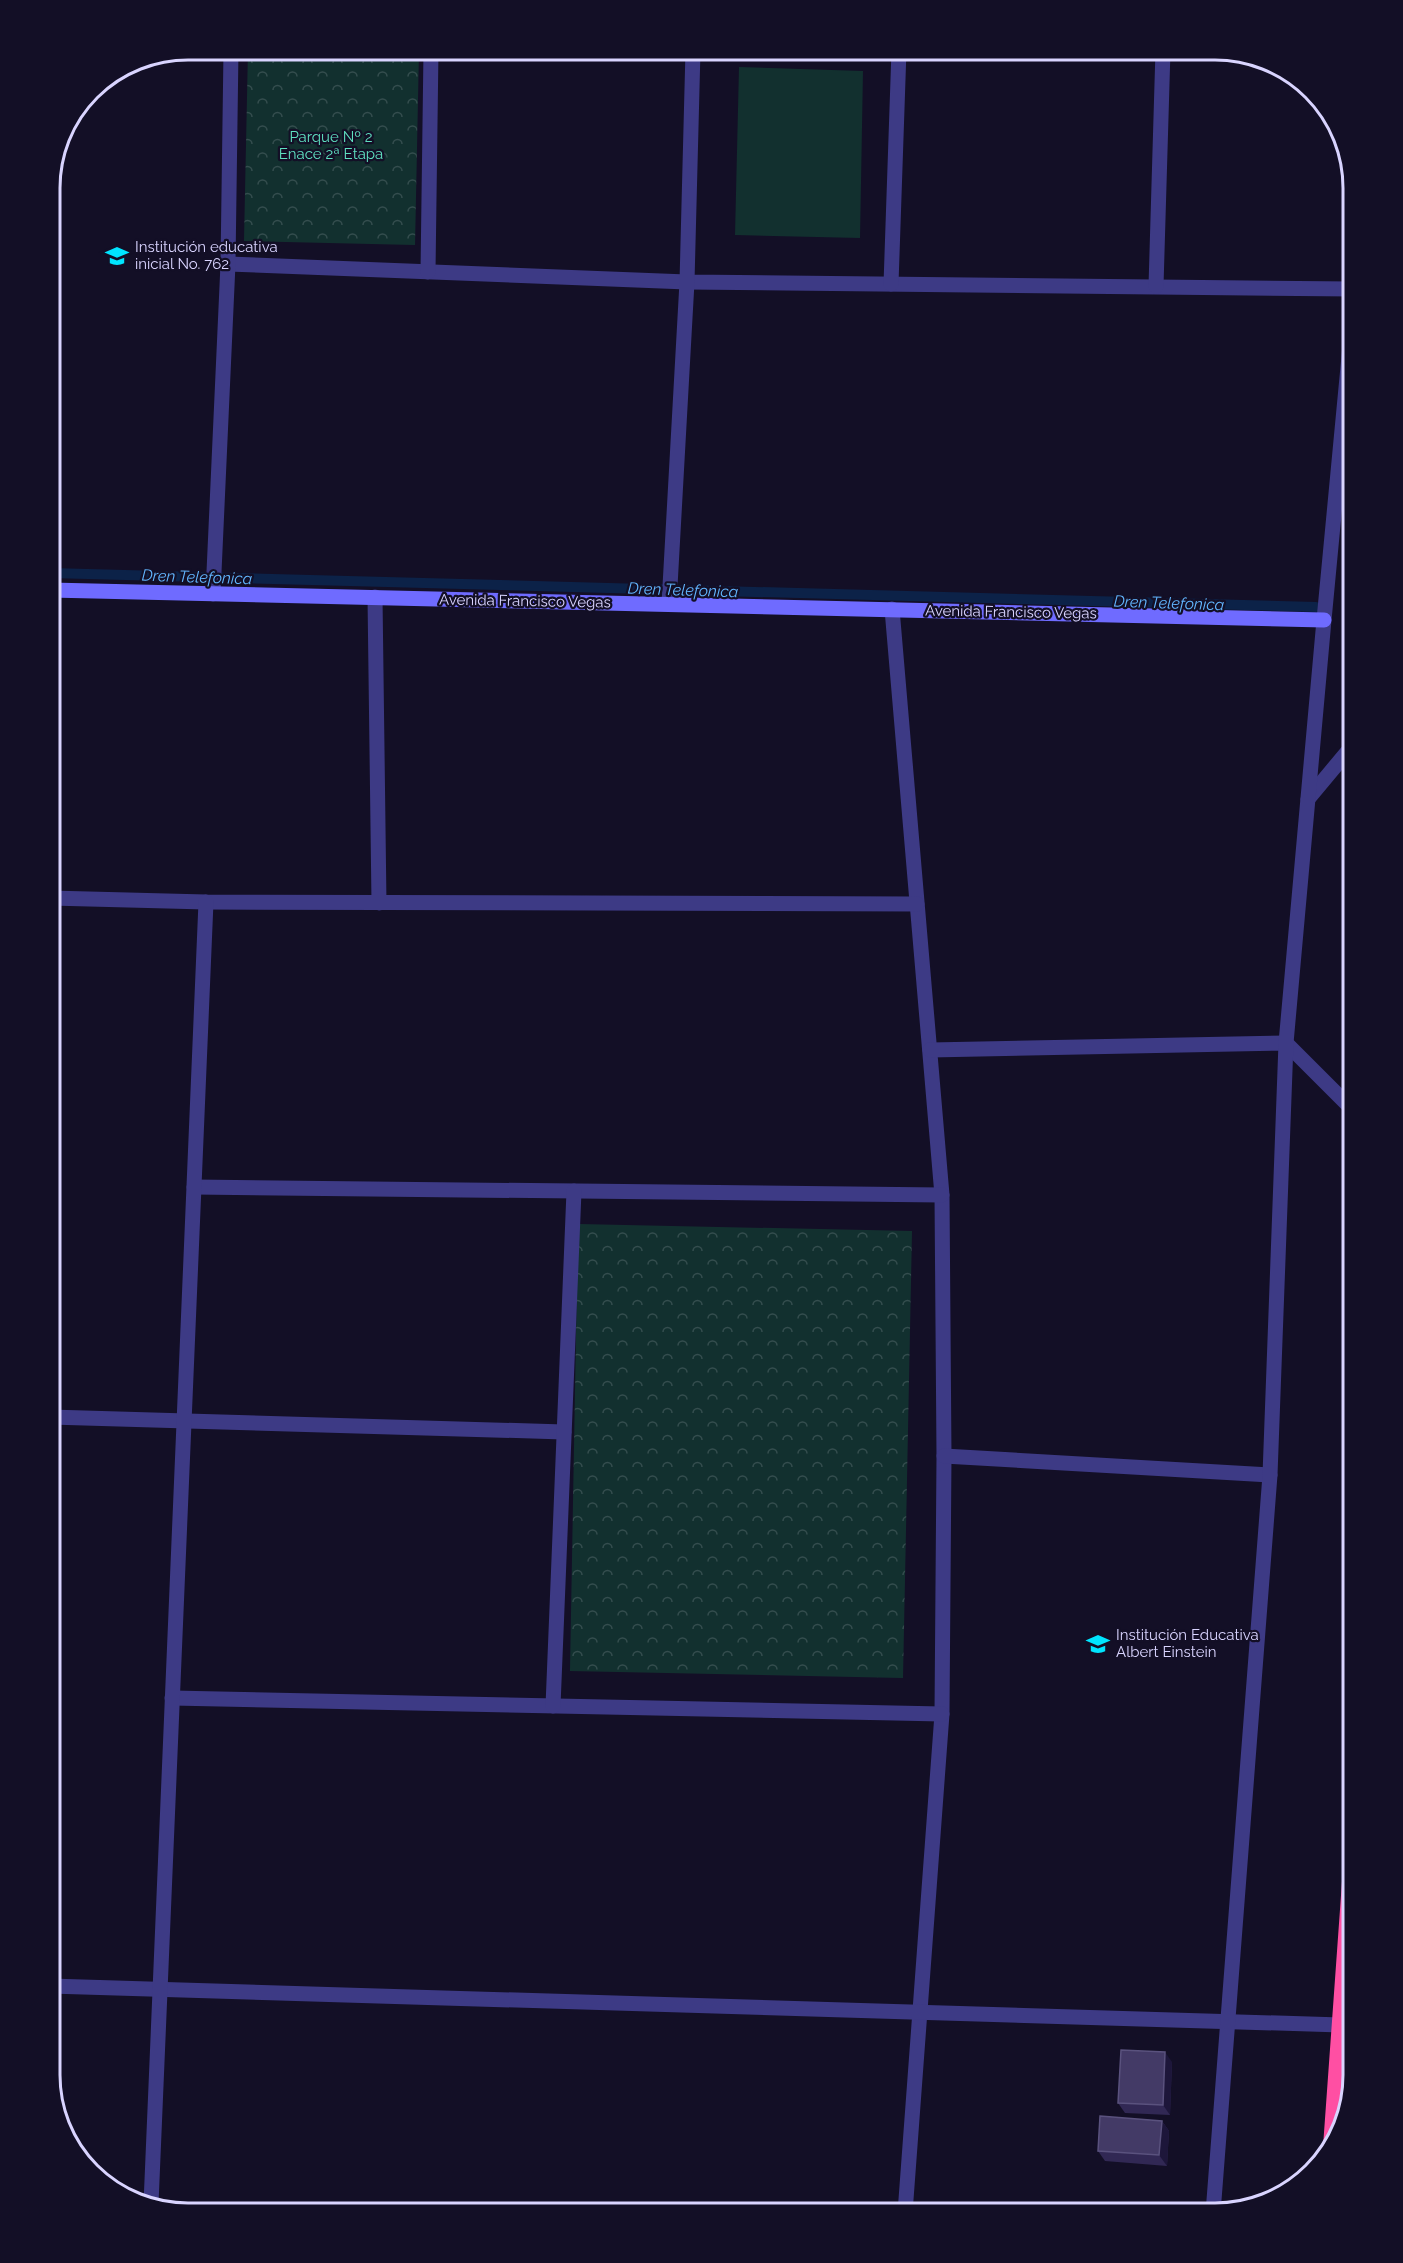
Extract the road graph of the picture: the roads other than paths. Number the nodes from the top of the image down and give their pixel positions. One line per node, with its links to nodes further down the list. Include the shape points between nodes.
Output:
1 (231, 60): 6 (street)
2 (431, 60): 7 (street)
3 (693, 60): 8 (street)
4 (898, 60): 9 (street)
5 (1162, 60): 10 (street)
6 (228, 264): 7 (street); 14 (street)
7 (428, 272): 8 (street)
8 (687, 282): 9 (street); 16 (street)
9 (891, 284): 10 (street)
10 (1156, 286): 11 (street)
11 (1343, 289)
12 (1343, 420): 18 (street)
13 (60, 590): 14 (street, Avenida Francisco Vegas)
14 (213, 594): 15 (street, Avenida Francisco Vegas)
15 (375, 597): 16 (street, Avenida Francisco Vegas); 23 (street)
16 (669, 604): 17 (street, Avenida Francisco Vegas)
17 (892, 609): 18 (street, Avenida Francisco Vegas); 24 (street)
18 (1324, 620): 20 (street)
19 (1343, 757): 20 (street)
20 (1308, 799): 25 (street)
21 (60, 898): 22 (street)
22 (206, 902): 23 (street); 28 (street)
23 (379, 903): 24 (street)
24 (917, 904): 26 (street)
25 (1286, 1043): 26 (street); 27 (street); 35 (street)
26 (930, 1050): 30 (street)
27 (1343, 1100)
28 (194, 1187): 29 (street); 32 (street)
29 (574, 1191): 30 (street); 33 (street)
30 (942, 1195): 34 (street)
31 (60, 1417): 32 (street)
32 (184, 1420): 33 (street); 36 (street)
33 (564, 1432): 37 (street)
34 (944, 1456): 35 (street); 38 (street)
35 (1270, 1475): 43 (street)
36 (172, 1698): 37 (street); 40 (street)
37 (553, 1706): 38 (street)
38 (942, 1714): 42 (street)
39 (60, 1986): 40 (street)
40 (161, 1989): 42 (street); 46 (street)
41 (1343, 1996): 44 (highway)
42 (918, 2012): 43 (street); 47 (street)
43 (1228, 2020): 44 (street); 48 (street)
44 (1341, 2025): 45 (highway)
45 (1334, 2122)
46 (151, 2197)
47 (906, 2203)
48 (1214, 2203)

